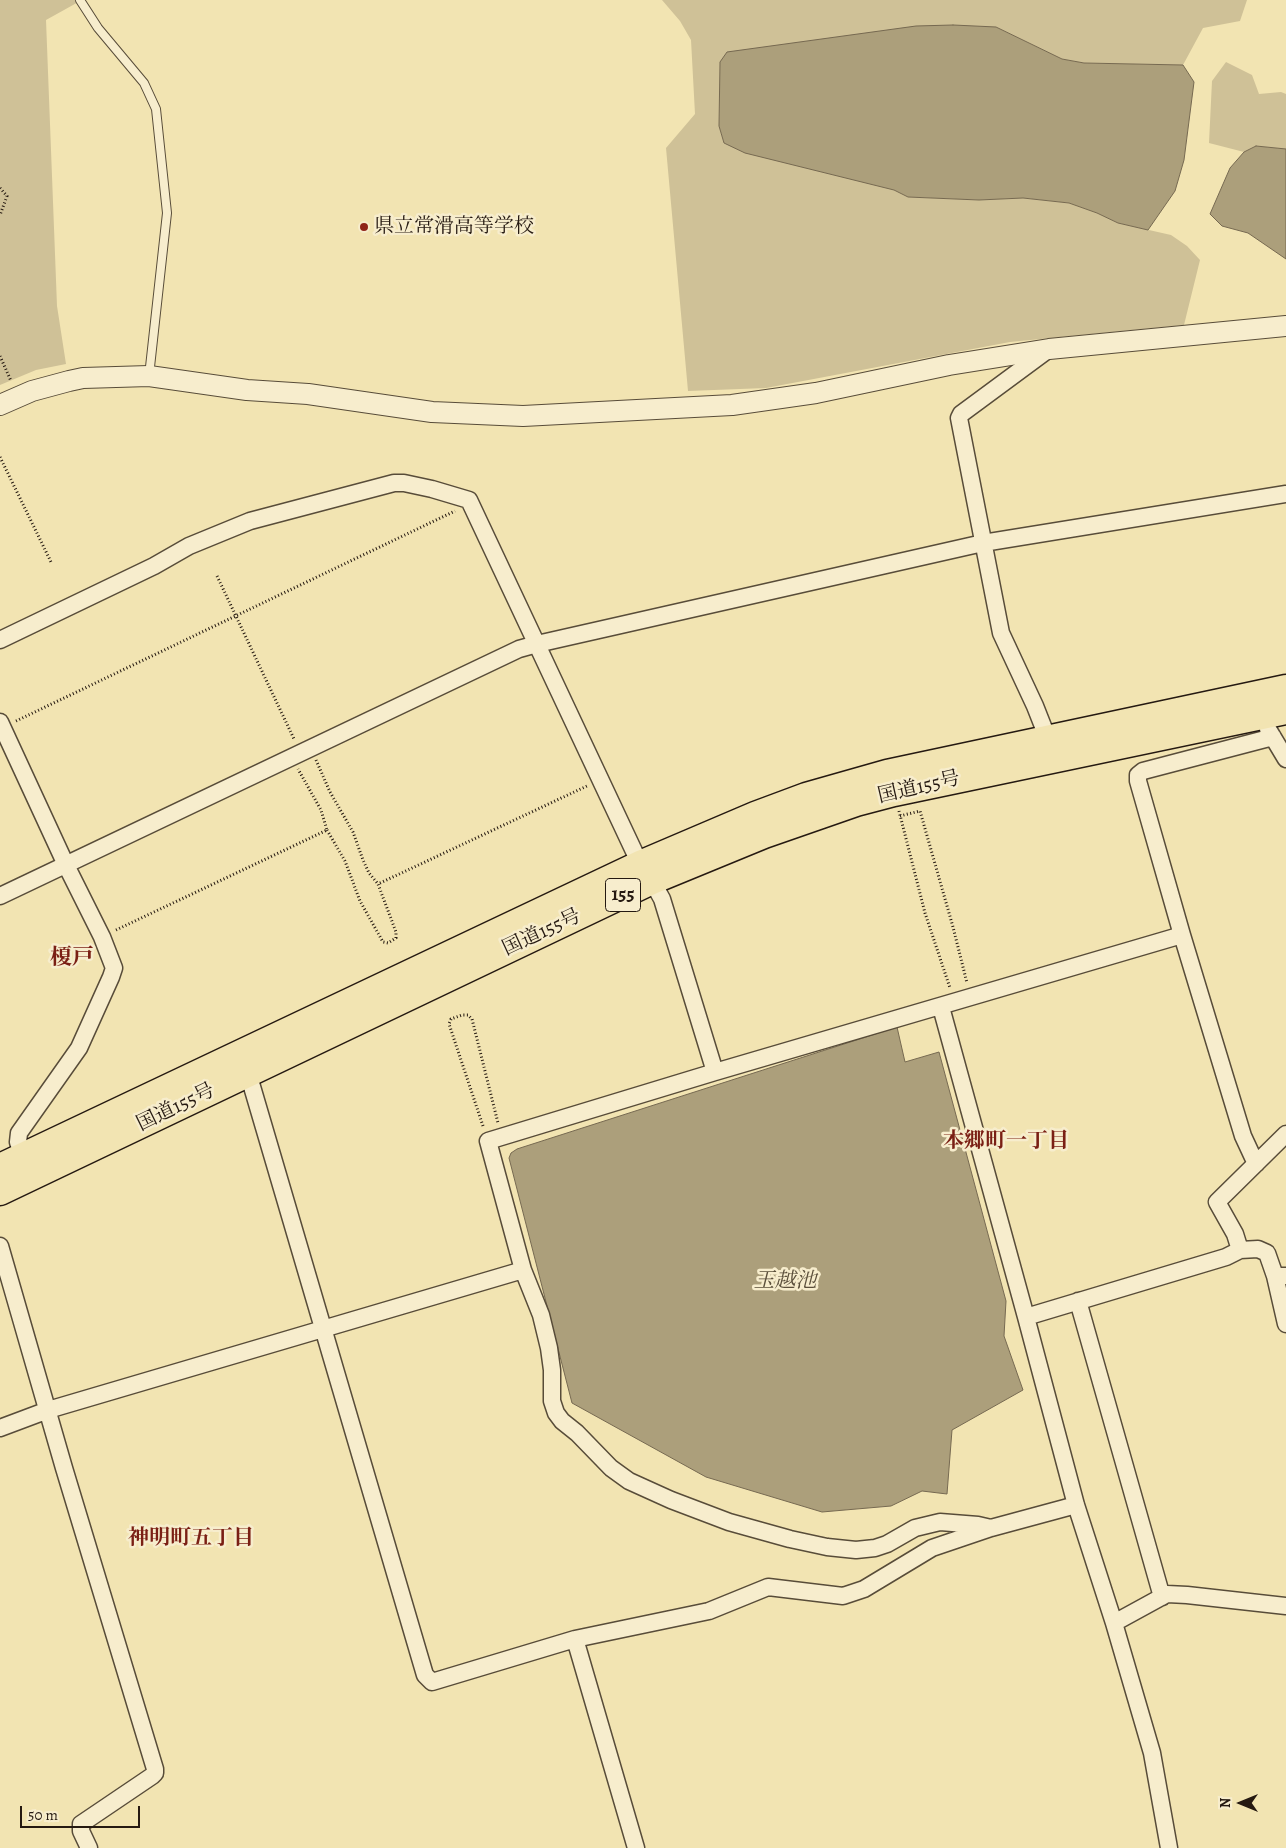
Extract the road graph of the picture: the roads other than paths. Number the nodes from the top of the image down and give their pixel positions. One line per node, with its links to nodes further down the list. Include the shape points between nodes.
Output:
1 (80, 0): 4 (lane, via 98,28 144,83 156,109 167,214)
2 (1286, 326): 3 (street)
3 (1050, 349): 4 (street, via 949,365 816,393 732,405 523,416 432,412); 7 (street, via 959,418)
4 (149, 376): 5 (street, via 68,381)
5 (0, 404)
6 (1286, 494): 7 (street)
7 (983, 544): 9 (street); 14 (street, via 1001,633)
8 (0, 640): 9 (street, via 189,546 250,522 404,483 469,500)
9 (537, 644): 16 (street, via 519,649); 17 (street)
10 (1286, 688): 14 (highway, 国道155号 / 155)
11 (1286, 711): 13 (highway, 国道155号 / 155)
12 (1, 725): 16 (street)
13 (1267, 727): 15 (street); 17 (highway, 国道155号 / 155, via 897,804 856,803); 19 (street, via 1138,775)
14 (1048, 738): 17 (highway, 国道155号 / 155, via 887,774 806,796 755,815)
15 (1286, 759)
16 (66, 865): 18 (street); 24 (street, via 114,968 79,1048 19,1133)
17 (646, 872): 21 (street, via 662,899); 22 (highway, 国道155号 / 155); 24 (highway, 国道155号 / 155)
18 (0, 896)
19 (1182, 935): 20 (street); 25 (street, via 1243,1136)
20 (955, 1002): 21 (street); 32 (street)
21 (715, 1072): 29 (street, via 495,1139)
22 (248, 1073): 26 (highway, 国道155号 / 155); 34 (street)
23 (1286, 1134): 25 (street)
24 (11, 1161)
25 (1256, 1164): 28 (street, via 1217,1202)
26 (0, 1192)
27 (0, 1246): 35 (street)
28 (1240, 1250): 30 (street, via 1258,1249 1267,1253); 31 (street)
29 (523, 1270): 34 (street); 38 (street, via 541,1315 549,1348 552,1401 556,1413 611,1468 629,1481 729,1522 826,1547 875,1548 915,1528 940,1522)
30 (1280, 1276): 33 (street)
31 (1078, 1301): 32 (street); 39 (street)
32 (1026, 1317): 37 (street)
33 (1286, 1324)
34 (324, 1329): 35 (street); 42 (street, via 425,1675 432,1682)
35 (48, 1410): 36 (street); 43 (street, via 156,1769 152,1776 80,1824)
36 (0, 1428)
37 (1076, 1505): 38 (street); 41 (street)
38 (991, 1528): 42 (street, via 932,1548 864,1589 843,1596 768,1587 709,1611)
39 (1162, 1597): 40 (street, via 1182,1594); 41 (street)
40 (1286, 1606)
41 (1114, 1623): 45 (street, via 1152,1753)
42 (575, 1639): 44 (street)
43 (89, 1848)
44 (636, 1848)
45 (1169, 1848)

